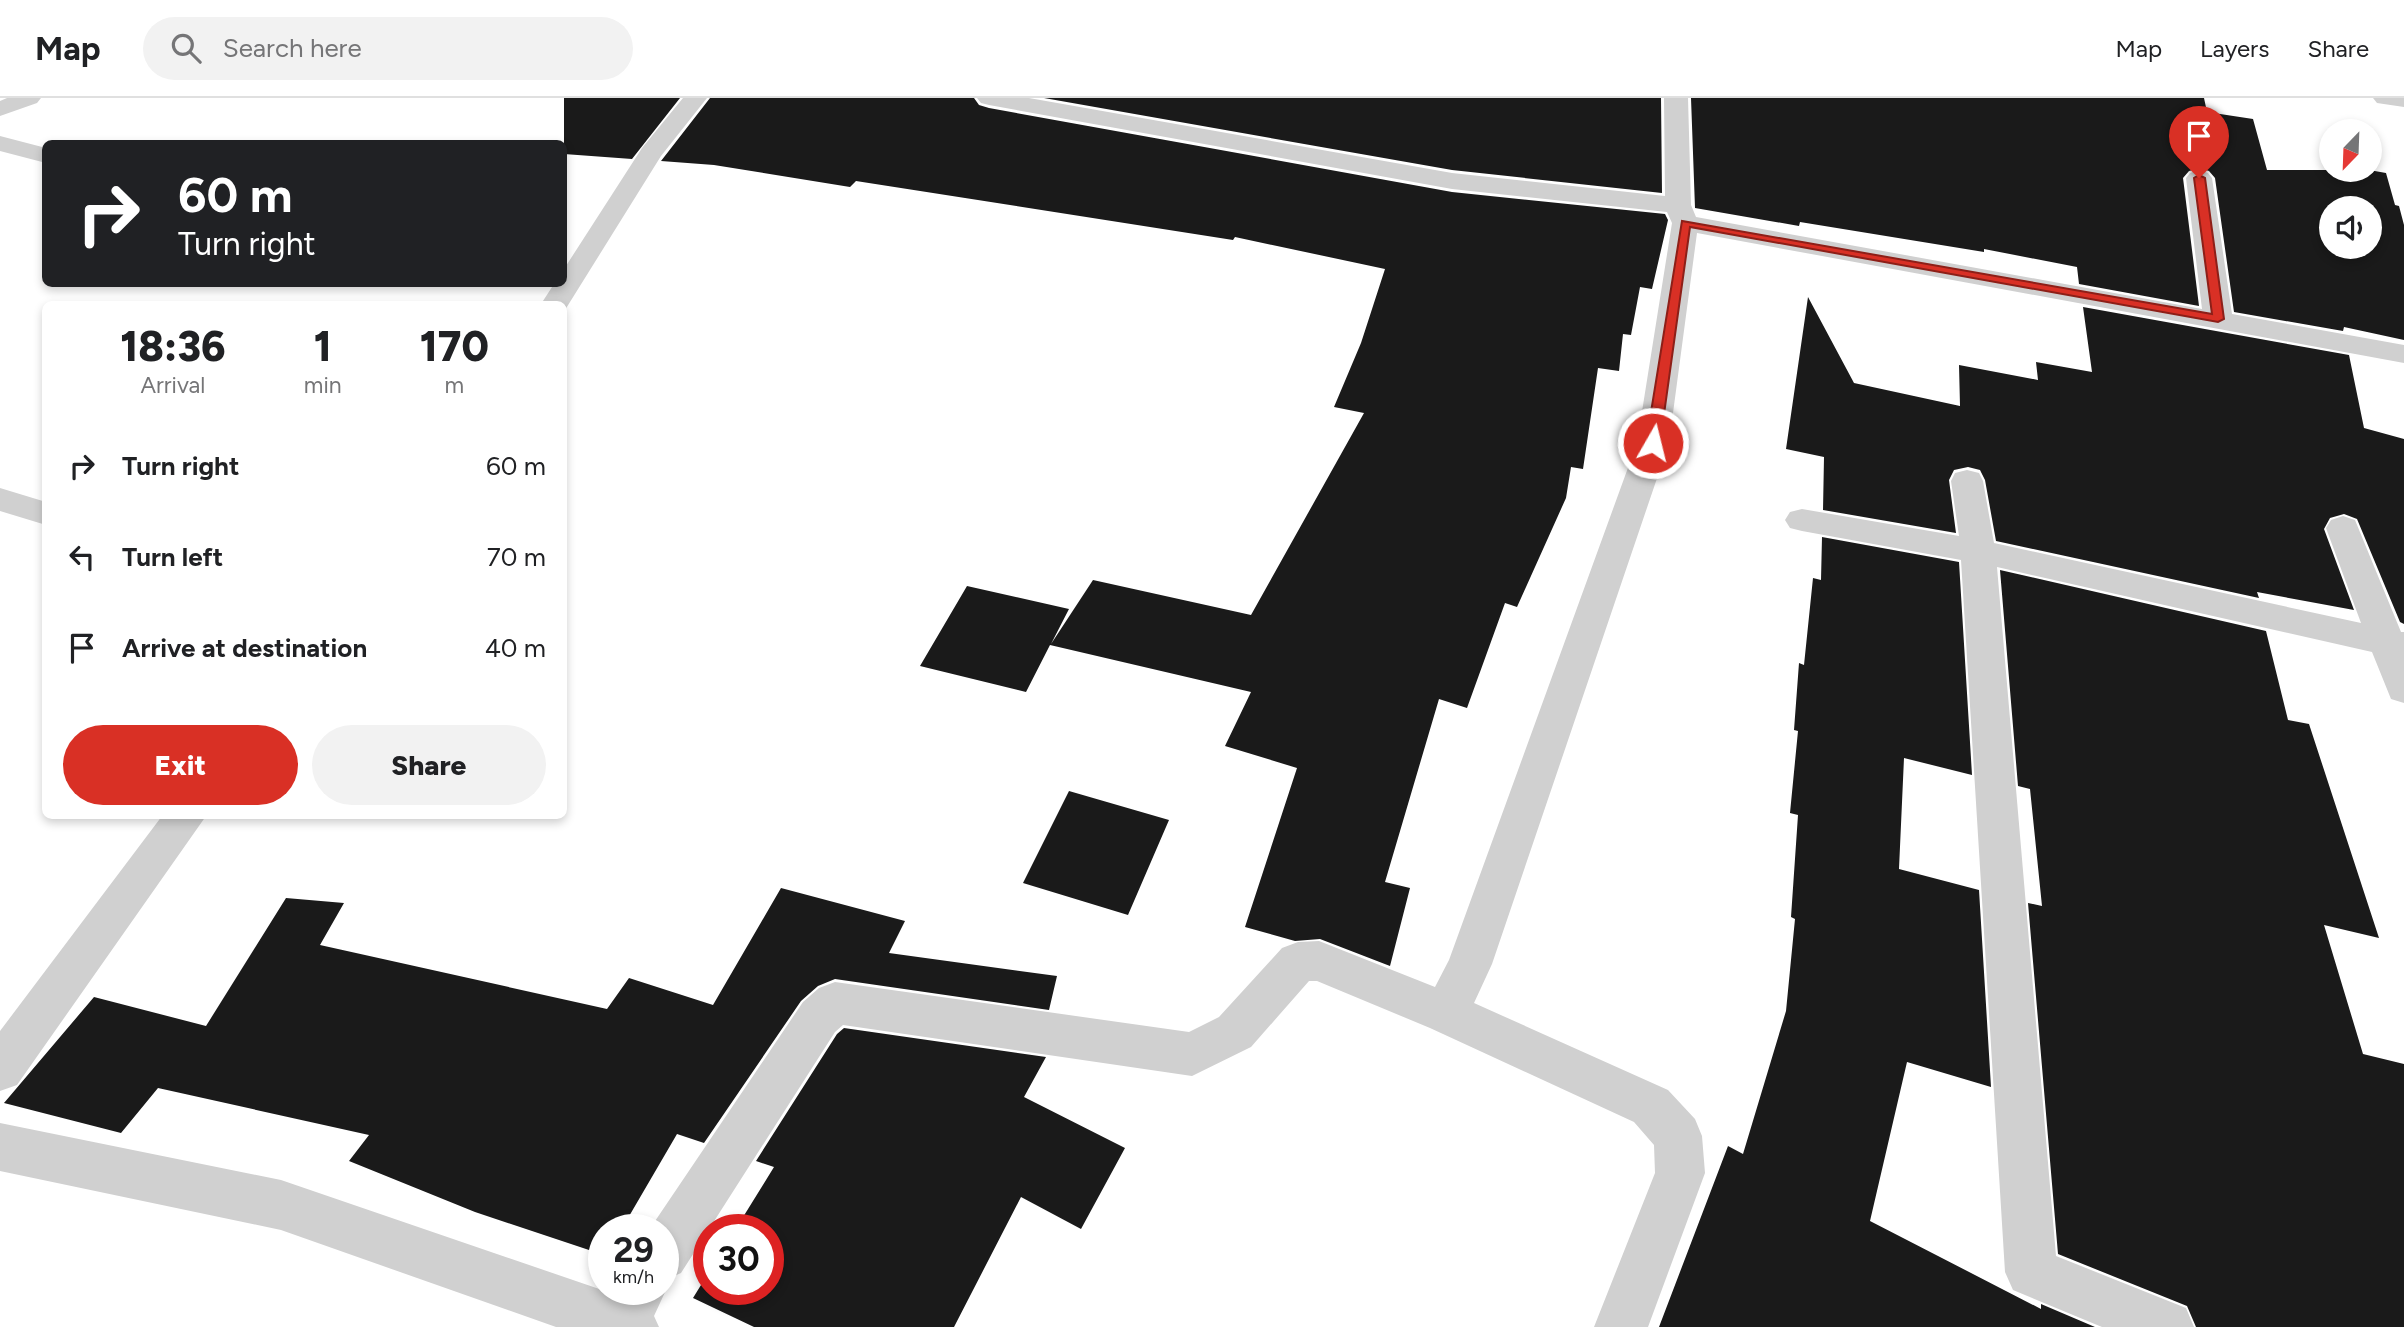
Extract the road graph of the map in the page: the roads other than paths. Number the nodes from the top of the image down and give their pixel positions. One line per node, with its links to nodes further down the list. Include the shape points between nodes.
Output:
1 (29, 98): 7 (street)
2 (695, 98): 12 (street)
3 (989, 98): 11 (street, via 1452,181)
4 (1676, 98): 11 (street)
5 (2385, 98): 6 (street)
6 (2404, 100)
7 (0, 109)
8 (0, 143): 9 (street)
9 (42, 155)
10 (2199, 178): 13 (street)
11 (1682, 214): 13 (street); 24 (street, via 1653,443 1470,964)
12 (567, 275)
13 (2218, 319): 14 (street)
14 (2404, 354)
15 (1967, 481): 20 (street)
16 (0, 499): 17 (street)
17 (42, 513)
18 (1802, 520): 20 (street)
19 (2343, 528): 21 (street)
20 (1978, 551): 21 (street); 30 (street, via 2031,1272)
21 (2396, 645): 22 (street)
22 (2404, 689)
23 (183, 819): 25 (street)
24 (1446, 1013): 27 (street, via 1320,961 1298,962 1235,1032 1192,1054 835,1003 819,1017); 29 (street, via 1651,1106 1678,1136 1680,1172)
25 (0, 1069)
26 (0, 1147): 28 (street, via 281,1205)
27 (679, 1231)
28 (627, 1316)
29 (1621, 1327)
30 (2167, 1327)

